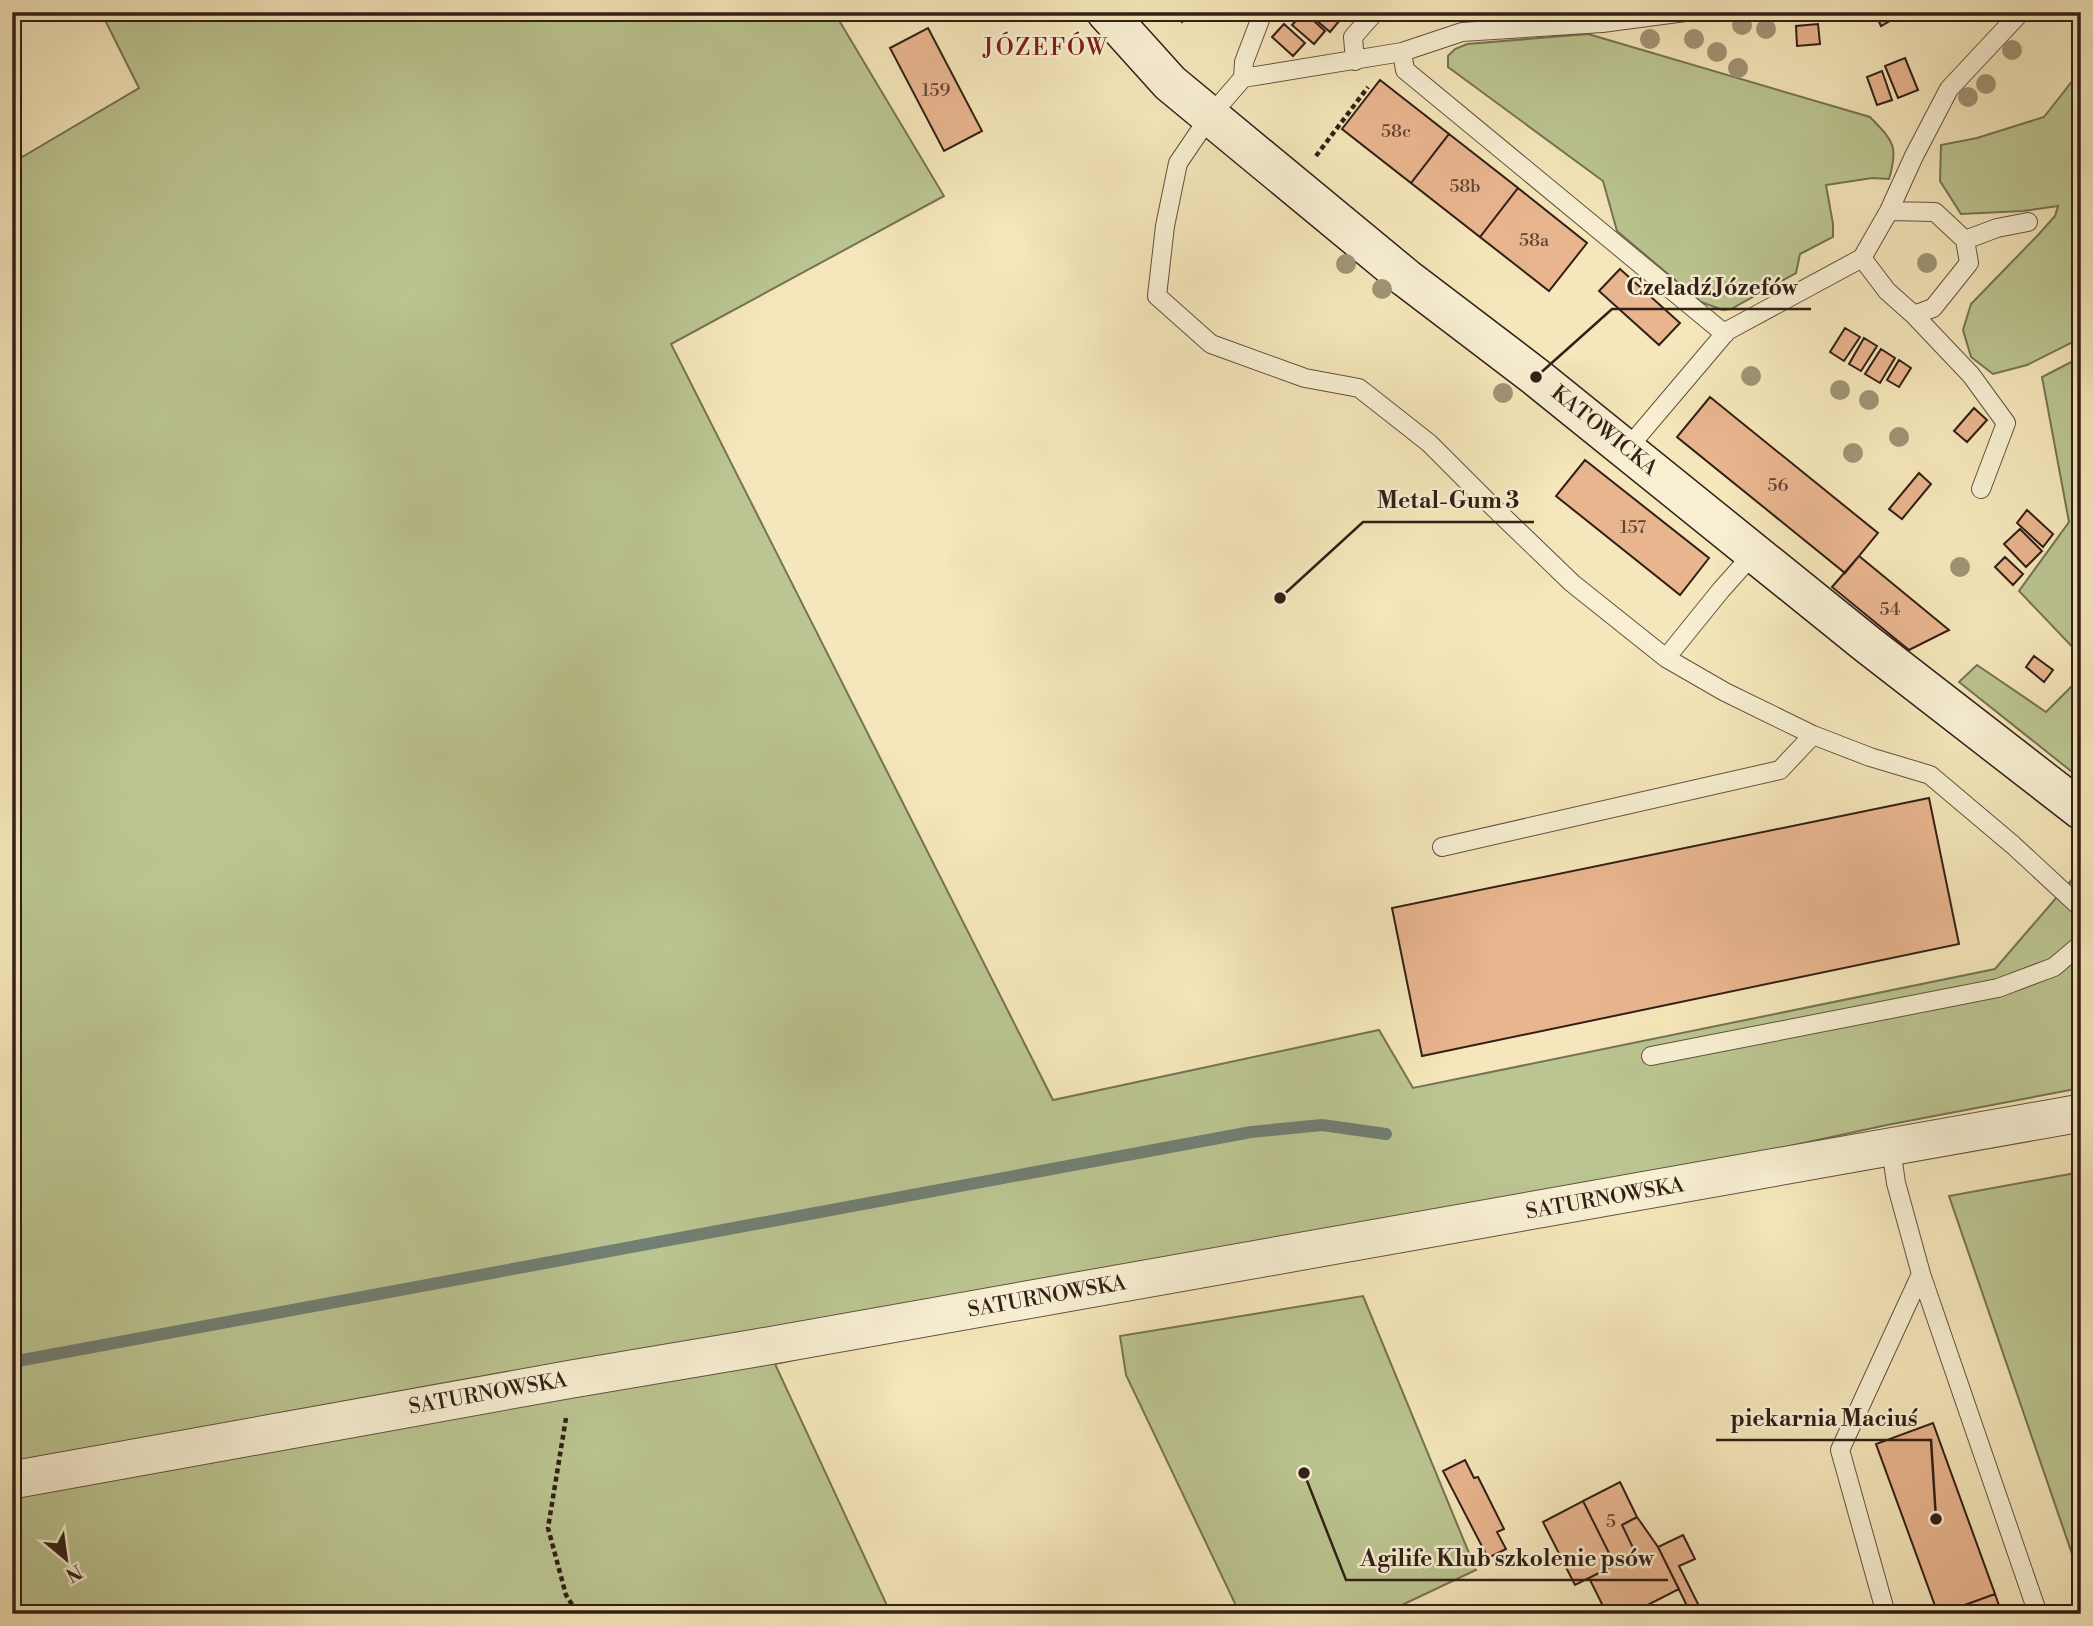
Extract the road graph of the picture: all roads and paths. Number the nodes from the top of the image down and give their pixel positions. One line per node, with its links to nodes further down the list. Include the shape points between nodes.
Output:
1 (1106, 12): 10 (street, KATOWICKA, via 1170,83)
2 (1263, 12): 8 (lane, via 1252,35)
3 (1375, 12): 7 (lane, via 1353,37)
4 (1685, 12): 6 (lane, via 1602,23 1462,32)
5 (2021, 12): 12 (lane, via 1950,89)
6 (1402, 52): 7 (lane); 17 (lane, via 1405,70)
7 (1355, 61): 8 (lane)
8 (1243, 78): 10 (lane)
9 (1372, 83): 11 (path)
10 (1210, 116): 18 (street, KATOWICKA, via 1406,278); 21 (lane, via 1178,163 1157,296 1211,344 1306,378 1359,388 1429,443 1572,583)
11 (1314, 159)
12 (1889, 211): 14 (lane, via 1935,212); 15 (lane)
13 (2028, 222): 14 (lane)
14 (1965, 240): 16 (lane, via 1969,263 1933,308)
15 (1862, 258): 16 (lane, via 1886,291); 17 (lane)
16 (1914, 315): 19 (lane, via 1971,375 2006,423)
17 (1725, 334): 18 (lane)
18 (1628, 450): 20 (street, KATOWICKA)
19 (1981, 489)
20 (1754, 553): 21 (lane); 23 (street, KATOWICKA)
21 (1666, 658): 22 (lane)
22 (1813, 735): 24 (lane, via 1780,770); 25 (lane, via 1930,775)
23 (2081, 810)
24 (1442, 847)
25 (2081, 908)
26 (2081, 944): 27 (lane, via 2054,967 1998,988)
27 (1651, 1056)
28 (2081, 1113): 29 (street, SATURNOWSKA)
29 (1891, 1148): 30 (lane); 31 (street, SATURNOWSKA)
30 (1921, 1274): 34 (lane, via 1840,1450); 35 (lane)
31 (572, 1379): 32 (street, SATURNOWSKA); 33 (path, via 548,1528 566,1595)
32 (12, 1480)
33 (578, 1614)
34 (1886, 1614)
35 (2038, 1614)

